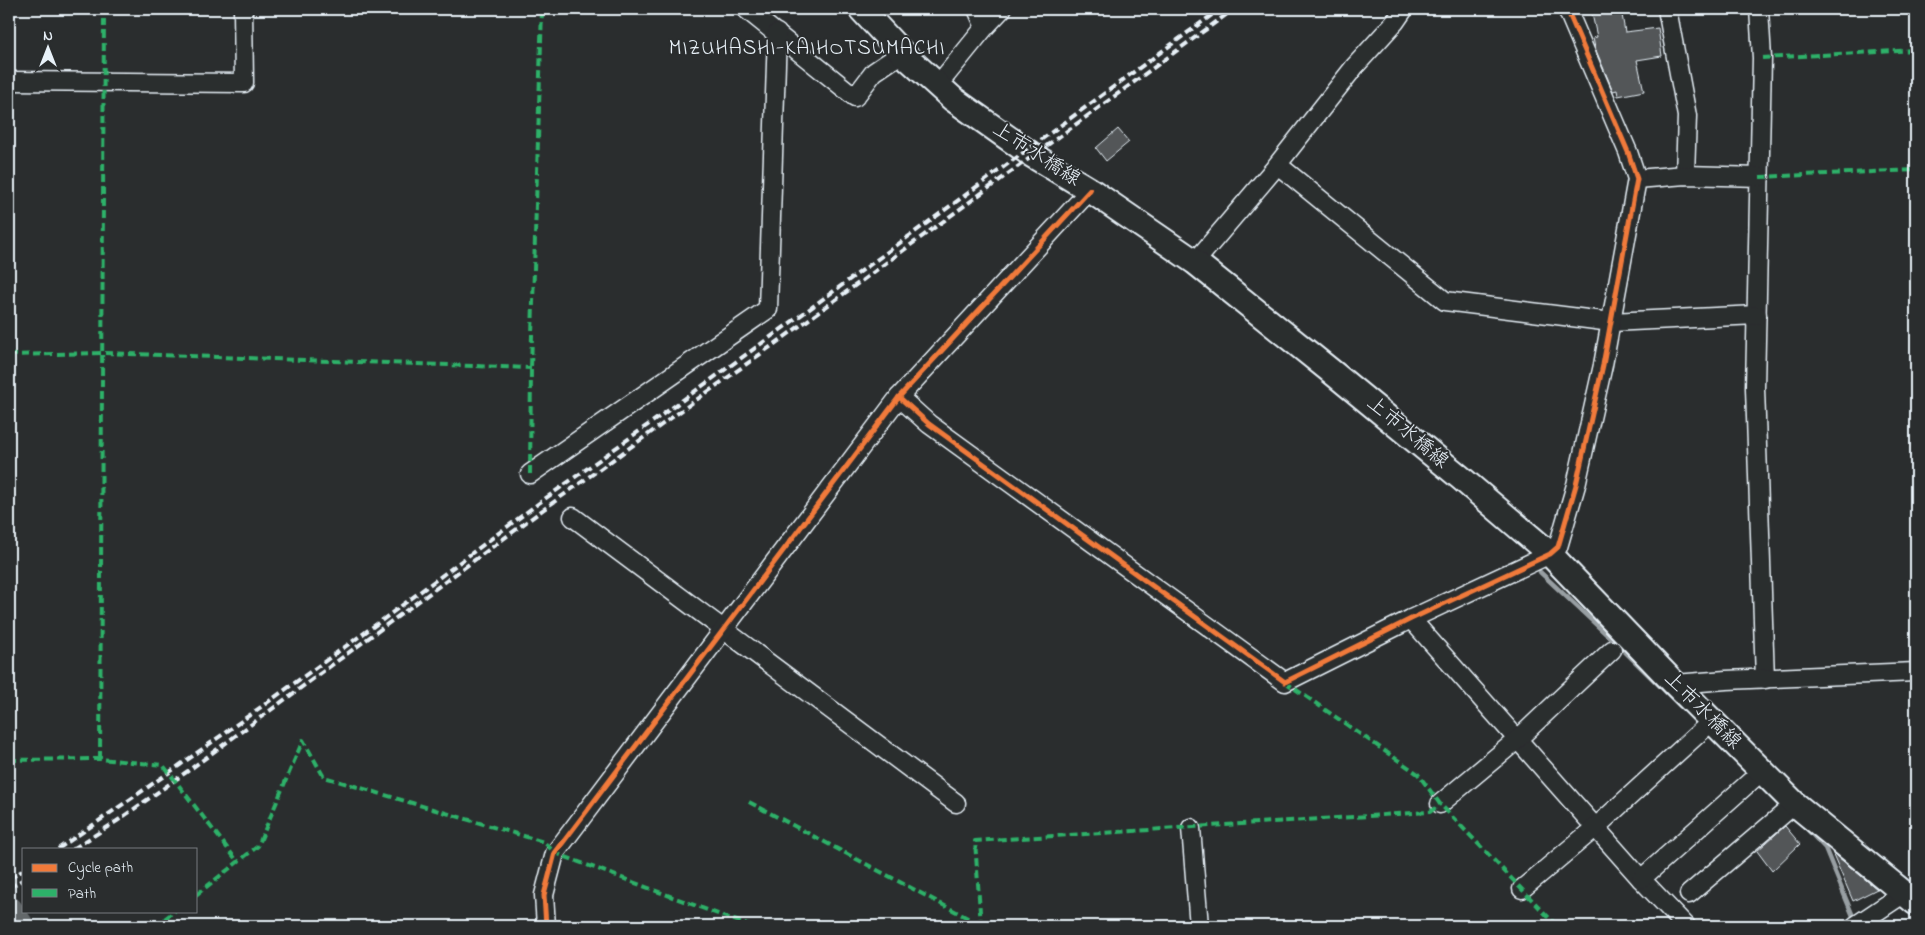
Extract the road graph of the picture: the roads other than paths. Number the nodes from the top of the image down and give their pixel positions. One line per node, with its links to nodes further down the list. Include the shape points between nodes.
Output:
1 (243, 9): 13 (street, via 244,83)
2 (746, 9): 11 (street)
3 (861, 9): 12 (main road, 上市水橋線)
4 (977, 9): 10 (street)
5 (1002, 9): 10 (street)
6 (1404, 9): 15 (street)
7 (1566, 9): 18 (street)
8 (1667, 9): 16 (street, via 1687,116)
9 (1759, 9): 17 (street, via 1762,58)
10 (984, 28): 14 (street)
11 (777, 33): 12 (street, via 855,98 874,72); 24 (street, via 768,309)
12 (902, 53): 14 (main road, 上市水橋線)
13 (9, 81)
14 (938, 85): 19 (main road, 上市水橋線, via 1032,155)
15 (1278, 165): 20 (street); 22 (street, via 1444,301)
16 (1686, 175): 17 (street); 18 (street)
17 (1760, 177): 21 (street)
18 (1637, 179): 22 (street)
19 (1090, 190): 20 (main road, 上市水橋線); 23 (street)
20 (1194, 262): 26 (main road, 上市水橋線)
21 (1757, 315): 22 (street); 31 (street, via 1755,388)
22 (1611, 322): 26 (street, via 1576,485 1558,547)
23 (898, 397): 27 (street, via 937,429 1285,682); 28 (street)
24 (530, 474)
25 (573, 516): 28 (street)
26 (1550, 554): 27 (street); 32 (main road, 上市水橋線)
27 (1411, 619): 34 (street)
28 (724, 629): 36 (street); 45 (street, via 555,853 544,895)
29 (1612, 650): 34 (street)
30 (1916, 672): 31 (street)
31 (1765, 679): 32 (street)
32 (1675, 684): 33 (main road, 上市水橋線)
33 (1712, 721): 35 (main road, 上市水橋線); 40 (street)
34 (1518, 739): 37 (street); 40 (street)
35 (1762, 771): 38 (main road, 上市水橋線); 41 (street)
36 (956, 803)
37 (1440, 804)
38 (1795, 804): 43 (street); 44 (main road, 上市水橋線)
39 (1191, 828): 46 (street)
40 (1596, 828): 41 (street); 42 (street)
41 (1640, 879): 47 (street)
42 (1522, 889)
43 (1689, 894)
44 (1910, 898): 48 (street)
45 (546, 926)
46 (1199, 926)
47 (1686, 926)
48 (1855, 926)

